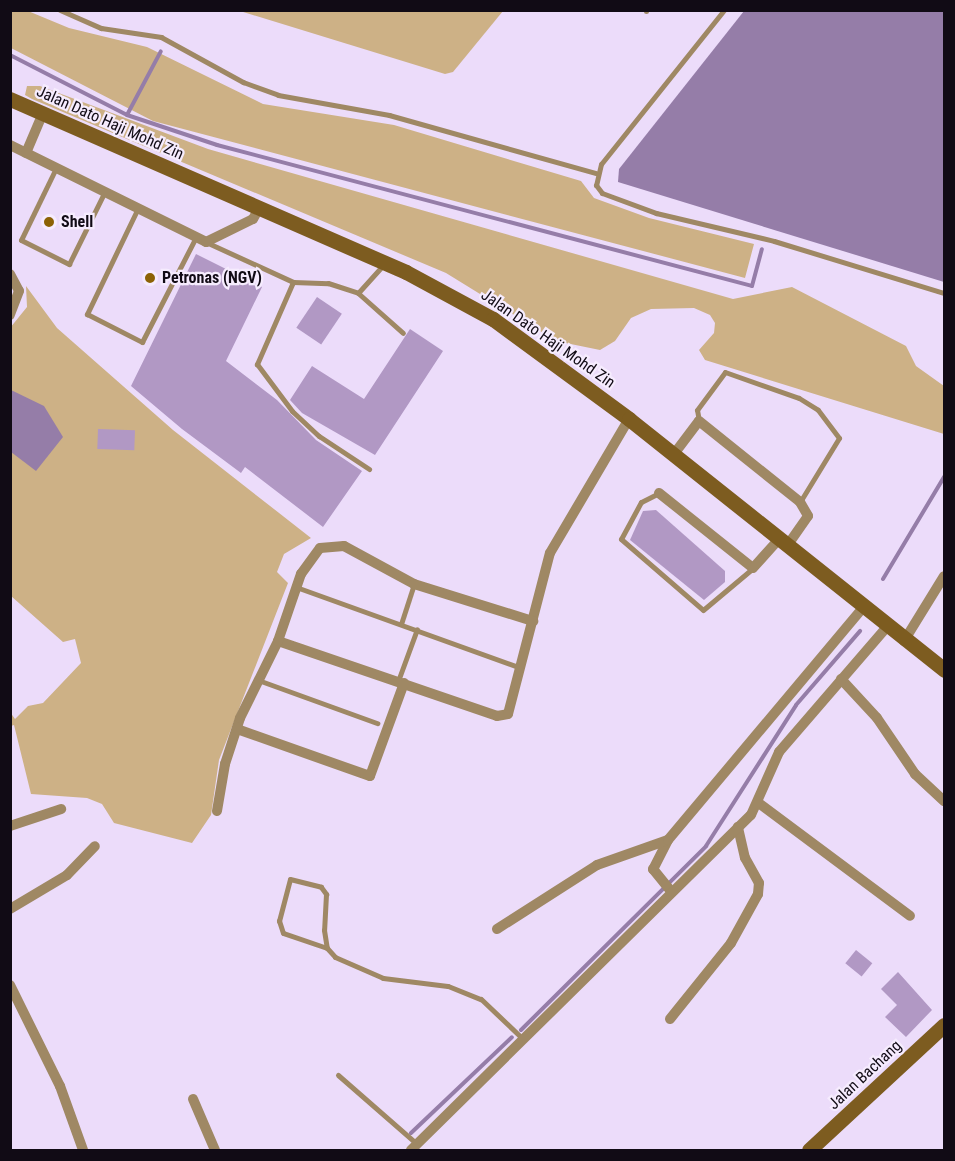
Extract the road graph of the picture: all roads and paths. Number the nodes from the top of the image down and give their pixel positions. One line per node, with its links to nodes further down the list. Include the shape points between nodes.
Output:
1 (60, 10): 8 (lane, via 101,28 161,37 243,82 278,95 389,115)
2 (724, 10): 8 (lane)
3 (10, 99): 4 (main road, Jalan Dato Haji Mohd Zin)
4 (43, 113): 6 (street); 11 (main road, Jalan Dato Haji Mohd Zin)
5 (10, 145): 6 (street)
6 (26, 153): 7 (street)
7 (56, 168): 9 (street); 9 (lane, via 21,240 69,264)
8 (596, 173): 17 (lane, via 602,194 656,213 774,241)
9 (105, 191): 10 (street)
10 (138, 208): 12 (street); 12 (lane, via 87,314 142,342)
11 (259, 208): 12 (street, via 249,222); 13 (main road, Jalan Dato Haji Mohd Zin)
12 (201, 240): 15 (lane)
13 (385, 263): 16 (lane); 20 (main road, Jalan Dato Haji Mohd Zin, via 493,319)
14 (10, 274): 18 (street, via 19,291)
15 (293, 282): 16 (lane, via 328,283); 23 (lane, via 257,364 292,411 319,436)
16 (358, 293): 19 (lane)
17 (945, 293)
18 (10, 315)
19 (403, 333)
20 (629, 419): 22 (main road, Jalan Dato Haji Mohd Zin); 32 (street, via 550,553)
21 (699, 422): 22 (street); 25 (street); 25 (lane, via 697,410 725,372 799,398 818,410 840,438)
22 (674, 454): 26 (main road, Jalan Dato Haji Mohd Zin)
23 (369, 469)
24 (659, 493): 27 (street); 27 (lane, via 641,502 621,539 703,610)
25 (800, 502): 26 (street, via 808,516)
26 (783, 542): 27 (street); 31 (main road, Jalan Dato Haji Mohd Zin)
27 (753, 568)
28 (945, 576): 37 (street)
29 (414, 584): 30 (street, via 336,543 320,548); 32 (street); 33 (lane)
30 (296, 586): 33 (lane); 36 (street)
31 (863, 608): 34 (main road, Jalan Dato Haji Mohd Zin); 51 (street)
32 (533, 621): 38 (street)
33 (401, 624): 35 (lane)
34 (887, 627): 37 (main road, Jalan Dato Haji Mohd Zin); 40 (street)
35 (417, 629): 38 (lane); 42 (lane)
36 (278, 641): 41 (street); 42 (street)
37 (904, 641): 39 (main road, Jalan Dato Haji Mohd Zin)
38 (523, 668): 42 (street, via 511,709 503,717)
39 (945, 669)
40 (841, 679): 45 (street, via 877,718 915,774); 46 (street, via 779,752)
41 (258, 680): 43 (lane); 44 (street)
42 (401, 682): 44 (street, via 370,776)
43 (376, 723)
44 (237, 729): 48 (street)
45 (945, 801)
46 (760, 804): 50 (street); 55 (street)
47 (61, 809): 49 (street)
48 (217, 811)
49 (10, 826)
50 (738, 827): 53 (street); 59 (street, via 745,858 759,883 758,894 731,943)
51 (668, 840): 53 (street, via 655,862 658,879); 56 (street, via 597,865)
52 (95, 846): 54 (street, via 67,875)
53 (669, 890): 61 (street)
54 (10, 909)
55 (910, 916)
56 (497, 929)
57 (327, 948): 57 (lane, via 283,933 279,921 290,879 321,887 326,894); 61 (lane, via 335,957 383,978 448,986 481,999)
58 (10, 985): 65 (street, via 60,1086)
59 (670, 1019)
60 (945, 1025): 67 (main road, Jalan Bachang)
61 (524, 1040): 64 (street)
62 (338, 1075): 64 (lane)
63 (193, 1099): 66 (street)
64 (414, 1147)
65 (83, 1150)
66 (215, 1150)
67 (809, 1150)

